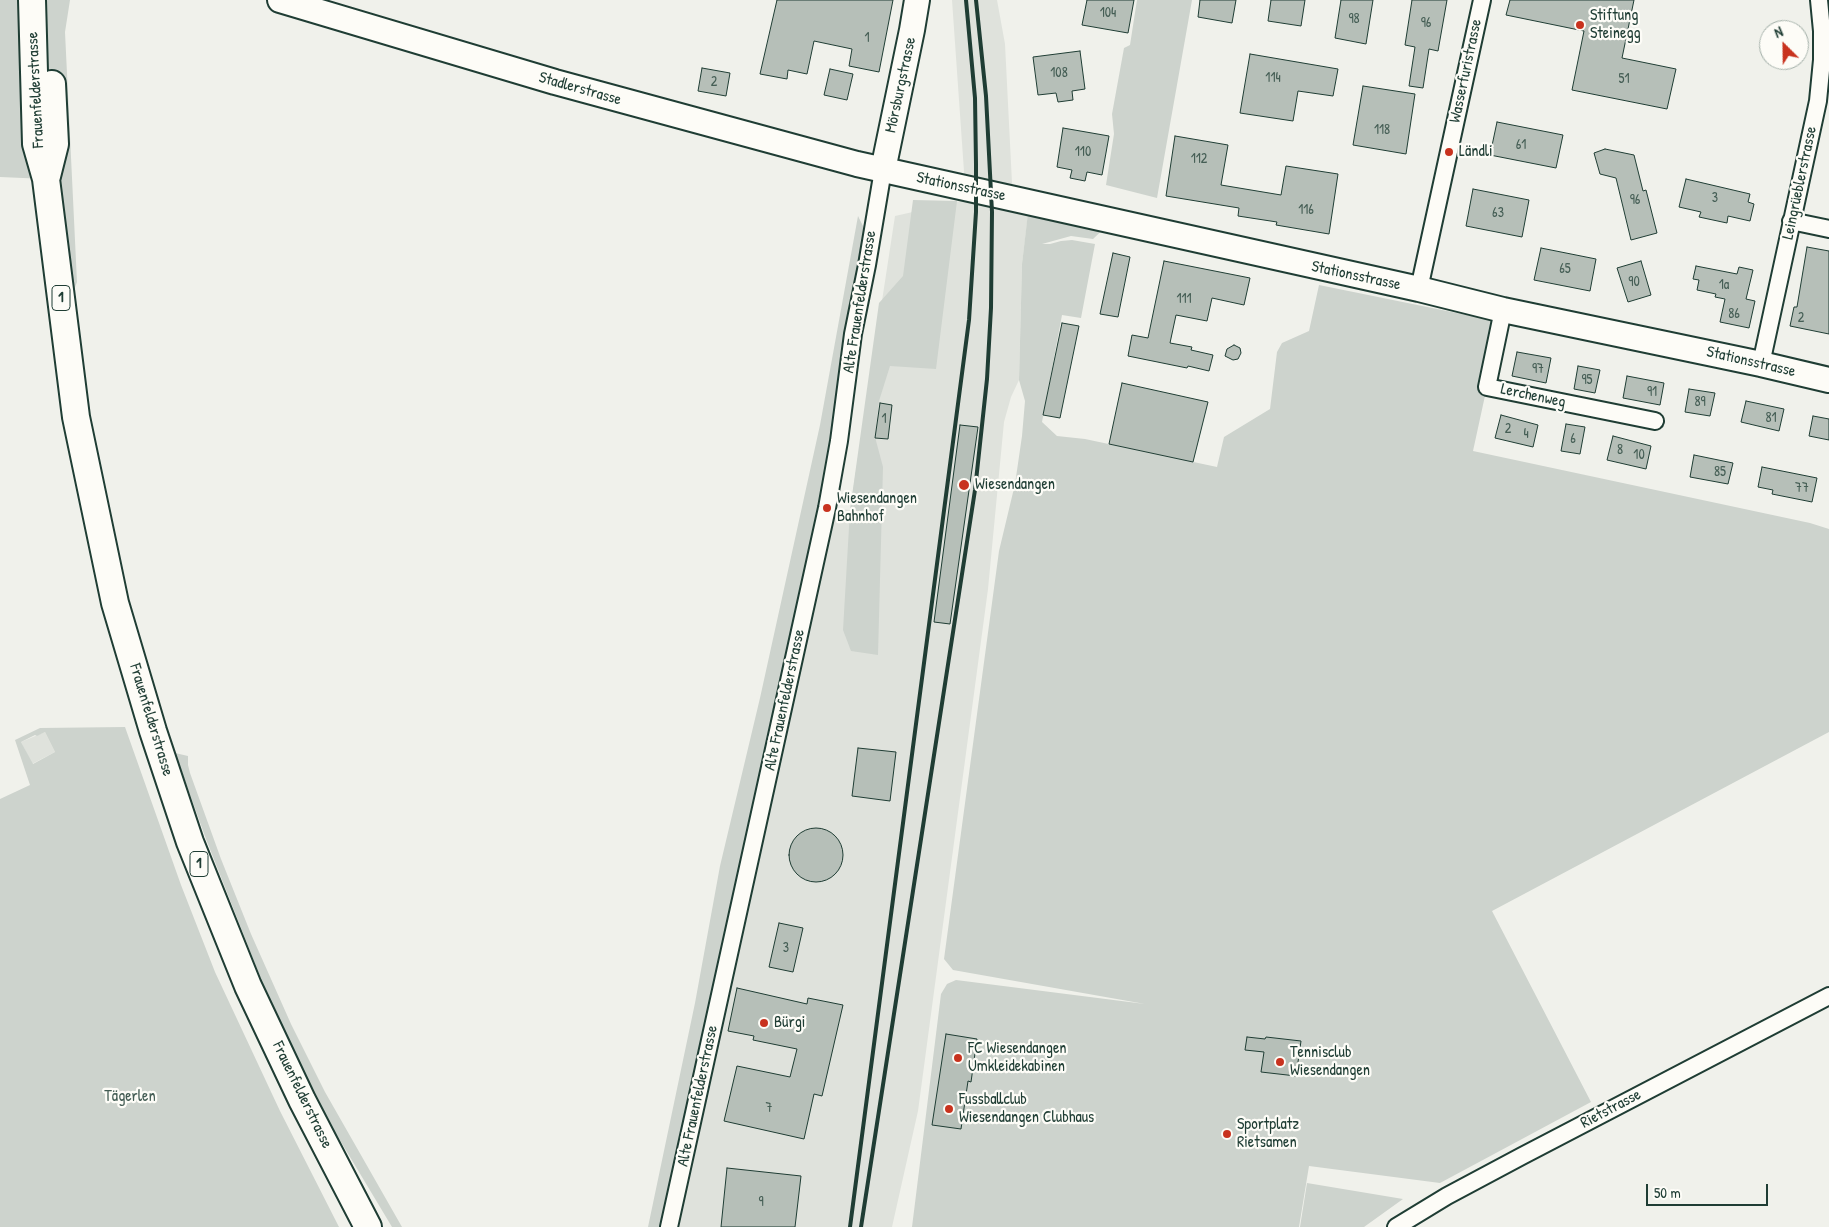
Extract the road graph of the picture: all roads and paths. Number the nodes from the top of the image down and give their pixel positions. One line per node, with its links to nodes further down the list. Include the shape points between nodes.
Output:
1 (32, 0): 8 (main road, Frauenfelderstrasse / 1, via 36,144)
2 (49, 0): 8 (main road, Frauenfelderstrasse / 1, via 55,144)
3 (280, 0): 7 (main road, Stadlerstrasse, via 564,85)
4 (917, 0): 7 (main road, Mörsburgstrasse)
5 (1482, 0): 11 (street, Wasserfuristrasse)
6 (1819, 0): 9 (street, Leingrüeblerstrasse, via 1822,60 1818,102)
7 (883, 170): 11 (main road, Stationsstrasse); 18 (street, Alte Frauenfelderstrasse, via 827,508)
8 (46, 179): 17 (main road, Frauenfelderstrasse / 1, via 76,417 115,602 153,731 190,842 248,986)
9 (1791, 221): 10 (street); 13 (street, Leingrüeblerstrasse)
10 (1829, 229)
11 (1419, 289): 12 (main road, Stationsstrasse)
12 (1503, 310): 13 (main road, Stationsstrasse); 15 (street, Lerchenweg, via 1487,387)
13 (1761, 364): 14 (main road, Stationsstrasse)
14 (1829, 380)
15 (1655, 421)
16 (1829, 996): 19 (street, Rietstrasse, via 1522,1156)
17 (368, 1227)
18 (670, 1227)
19 (1396, 1227)

